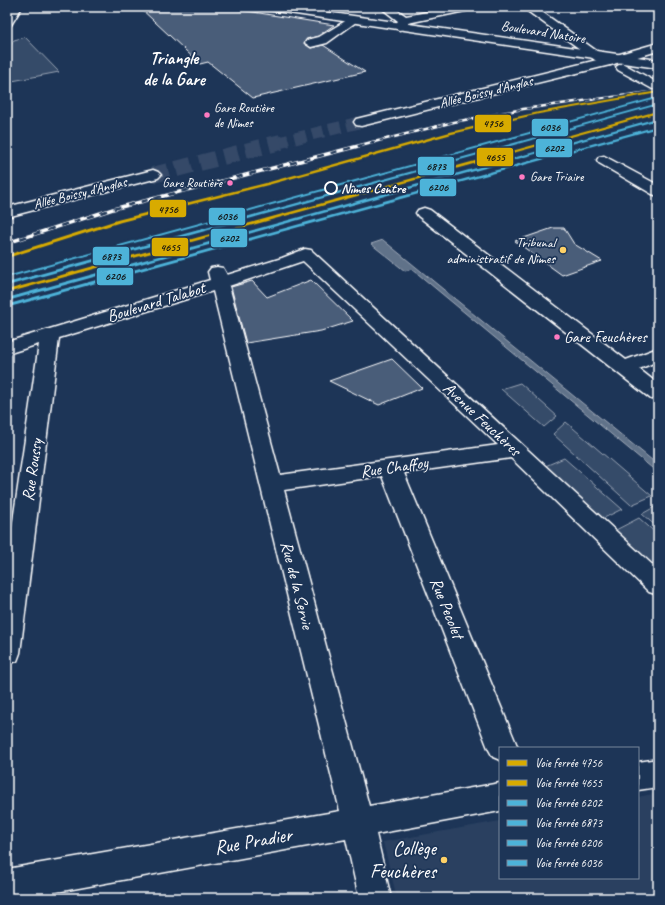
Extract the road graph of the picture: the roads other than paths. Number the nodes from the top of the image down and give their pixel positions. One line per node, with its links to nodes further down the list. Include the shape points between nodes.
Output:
1 (16, 7): 7 (street)
2 (268, 7): 6 (street, Boulevard Natoire)
3 (386, 7): 8 (street)
4 (470, 7): 8 (street)
5 (528, 7): 11 (street)
6 (352, 20): 8 (street, Boulevard Natoire); 9 (street, via 324,40)
7 (7, 23)
8 (401, 24): 11 (street, Boulevard Natoire)
9 (311, 43)
10 (658, 47): 11 (street, Allée Boissy d'Anglas)
11 (613, 61): 12 (street, Boulevard Natoire); 13 (street, Boulevard Natoire); 14 (street, Boulevard Natoire); 15 (street, Allée Boissy d'Anglas)
12 (658, 64)
13 (658, 80)
14 (658, 88)
15 (356, 119)
16 (604, 160): 17 (street)
17 (658, 191)
18 (7, 200): 19 (street, Allée Boissy d'Anglas, via 148,170)
19 (7, 212)
20 (424, 213): 26 (street)
21 (305, 254): 22 (street, Boulevard Talabot, via 288,262); 28 (street, Avenue Feuchères)
22 (219, 277): 23 (street, Boulevard Talabot); 30 (street, Rue de la Servie)
23 (50, 334): 24 (street, Boulevard Talabot); 32 (street, Rue Roussy)
24 (7, 348)
25 (658, 354): 26 (street)
26 (624, 368): 27 (street)
27 (658, 394)
28 (516, 450): 29 (street, Rue Chaffoy); 31 (street, Avenue Feuchères)
29 (390, 467): 30 (street, Rue Chaffoy); 33 (street, Rue Pecolet)
30 (272, 484): 37 (street, Rue de la Servie)
31 (658, 585)
32 (7, 653)
33 (503, 747)
34 (658, 773): 35 (street)
35 (639, 776)
36 (499, 797): 37 (street, Rue Pradier)
37 (358, 822): 38 (street, Rue Pradier); 39 (street, Rue de la Servie)
38 (7, 885)
39 (375, 898)

